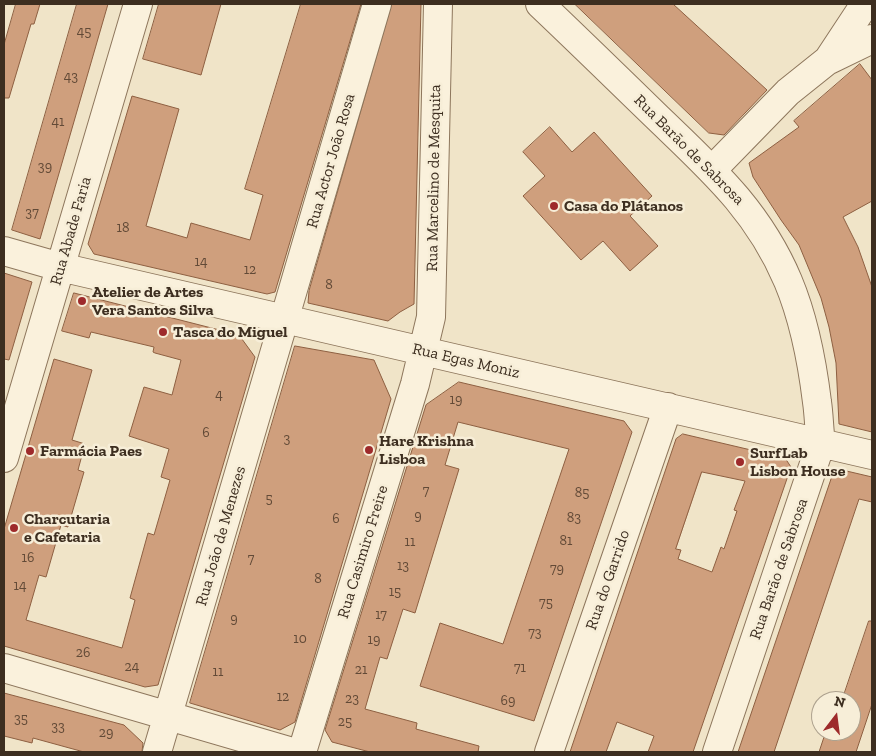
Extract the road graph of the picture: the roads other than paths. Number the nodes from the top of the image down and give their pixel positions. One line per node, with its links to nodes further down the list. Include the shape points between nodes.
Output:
1 (138, 4): 10 (street, Rua Abade Faria)
2 (377, 4): 11 (street, Rua Actor João Rosa)
3 (438, 4): 12 (street, Rua Marcelino de Mesquita, via 431,317)
4 (540, 4): 8 (street, Rua Barão de Sabrosa)
5 (865, 16): 7 (street)
6 (872, 39): 7 (street)
7 (828, 60): 8 (street, via 788,92)
8 (712, 170): 14 (street, Rua Barão de Sabrosa, via 760,228 789,282 807,341)
9 (4, 251): 10 (street, Rua Egas Moniz)
10 (60, 267): 11 (street, Rua Egas Moniz); 16 (street, Rua Abade Faria)
11 (284, 319): 12 (street, Rua Egas Moniz); 18 (street, Rua João de Menezes)
12 (423, 351): 13 (street, Rua Egas Moniz); 21 (street, Rua Casimiro Freire)
13 (668, 407): 14 (street, Rua Egas Moniz); 22 (street, Rua do Garrido)
14 (821, 443): 15 (street, Rua Egas Moniz); 23 (street, Rua Barão de Sabrosa)
15 (872, 455)
16 (4, 458)
17 (4, 668): 18 (street)
18 (168, 716): 19 (street, Rua João de Menezes); 20 (street)
19 (157, 752)
20 (292, 752)
21 (302, 752)
22 (549, 752)
23 (716, 752)

